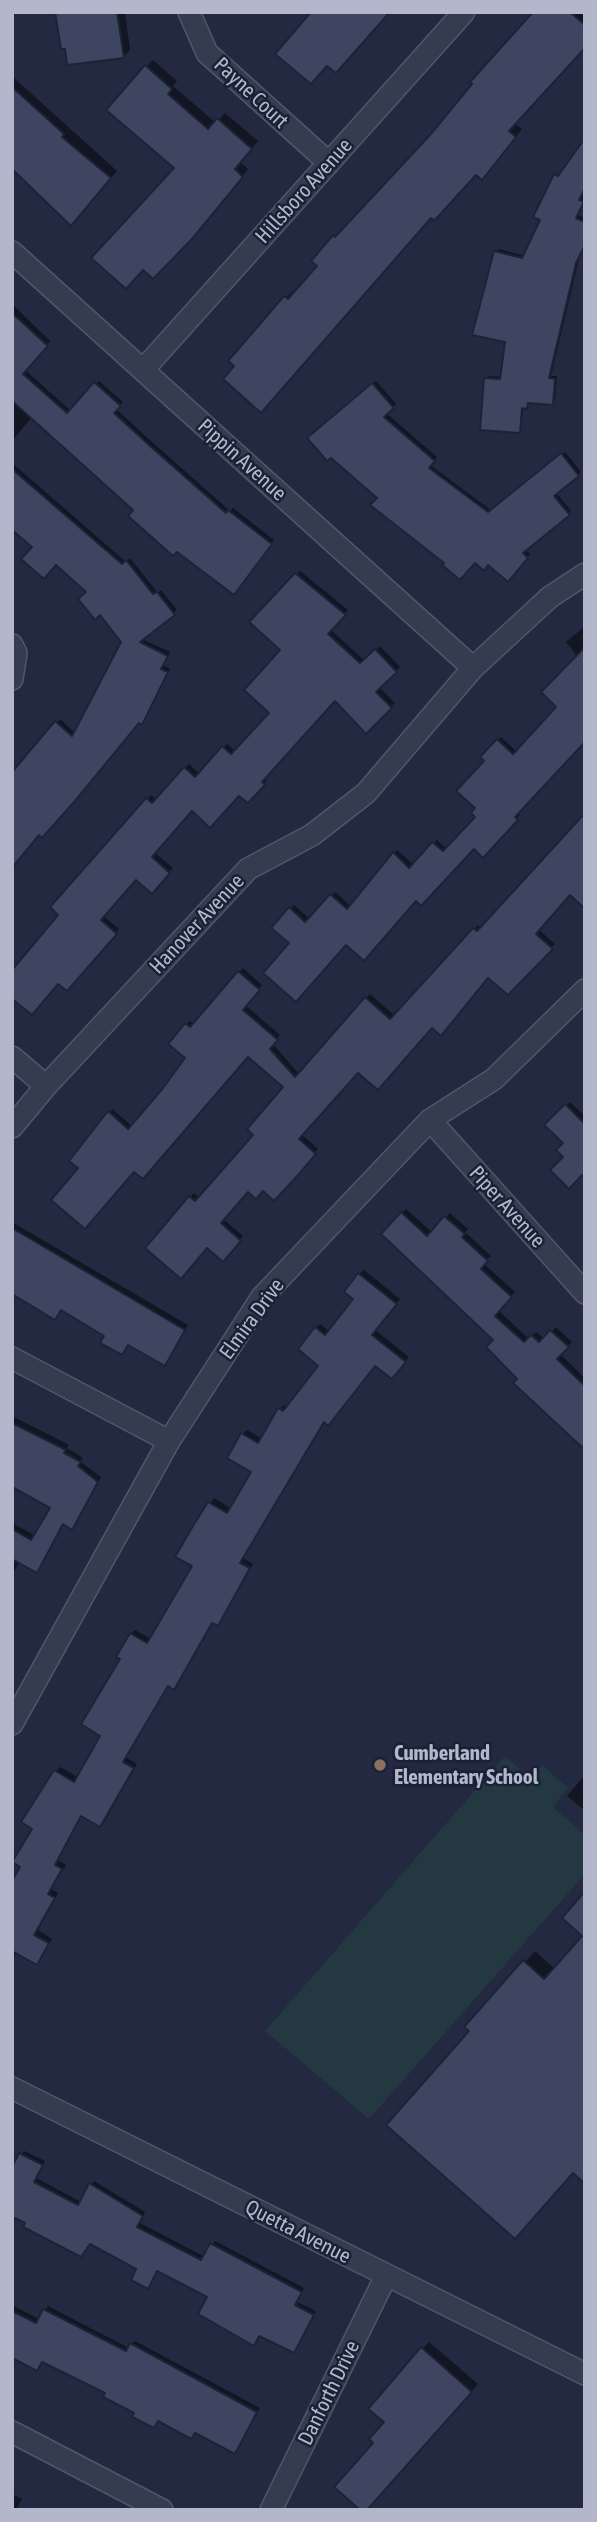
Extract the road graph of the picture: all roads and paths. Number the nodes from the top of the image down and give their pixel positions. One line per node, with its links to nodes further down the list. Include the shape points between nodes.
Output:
1 (189, 12): 3 (street, Payne Court, via 207,52)
2 (464, 12): 3 (street, Hillsboro Avenue)
3 (329, 163): 5 (street, Hillsboro Avenue)
4 (12, 252): 5 (street, Pippin Avenue)
5 (143, 370): 8 (street, Pippin Avenue)
6 (585, 574): 8 (street, Hanover Avenue, via 550,597)
7 (12, 645): 9 (street, via 16,653)
8 (473, 668): 12 (street, Hanover Avenue, via 366,793 312,835 248,869)
9 (12, 678)
10 (585, 989): 13 (street, Elmira Drive, via 494,1079)
11 (12, 1057): 12 (street)
12 (46, 1086): 14 (street, Hanover Avenue)
13 (430, 1120): 15 (street, Piper Avenue); 17 (street, Elmira Drive, via 262,1297)
14 (12, 1127)
15 (585, 1293)
16 (12, 1358): 17 (street)
17 (169, 1441): 18 (street, Elmira Drive)
18 (12, 1724)
19 (12, 2088): 20 (street, Quetta Avenue)
20 (386, 2276): 21 (street, Quetta Avenue); 24 (street, Danforth Drive)
21 (585, 2374)
22 (12, 2432): 23 (street)
23 (162, 2510)
24 (271, 2510)

